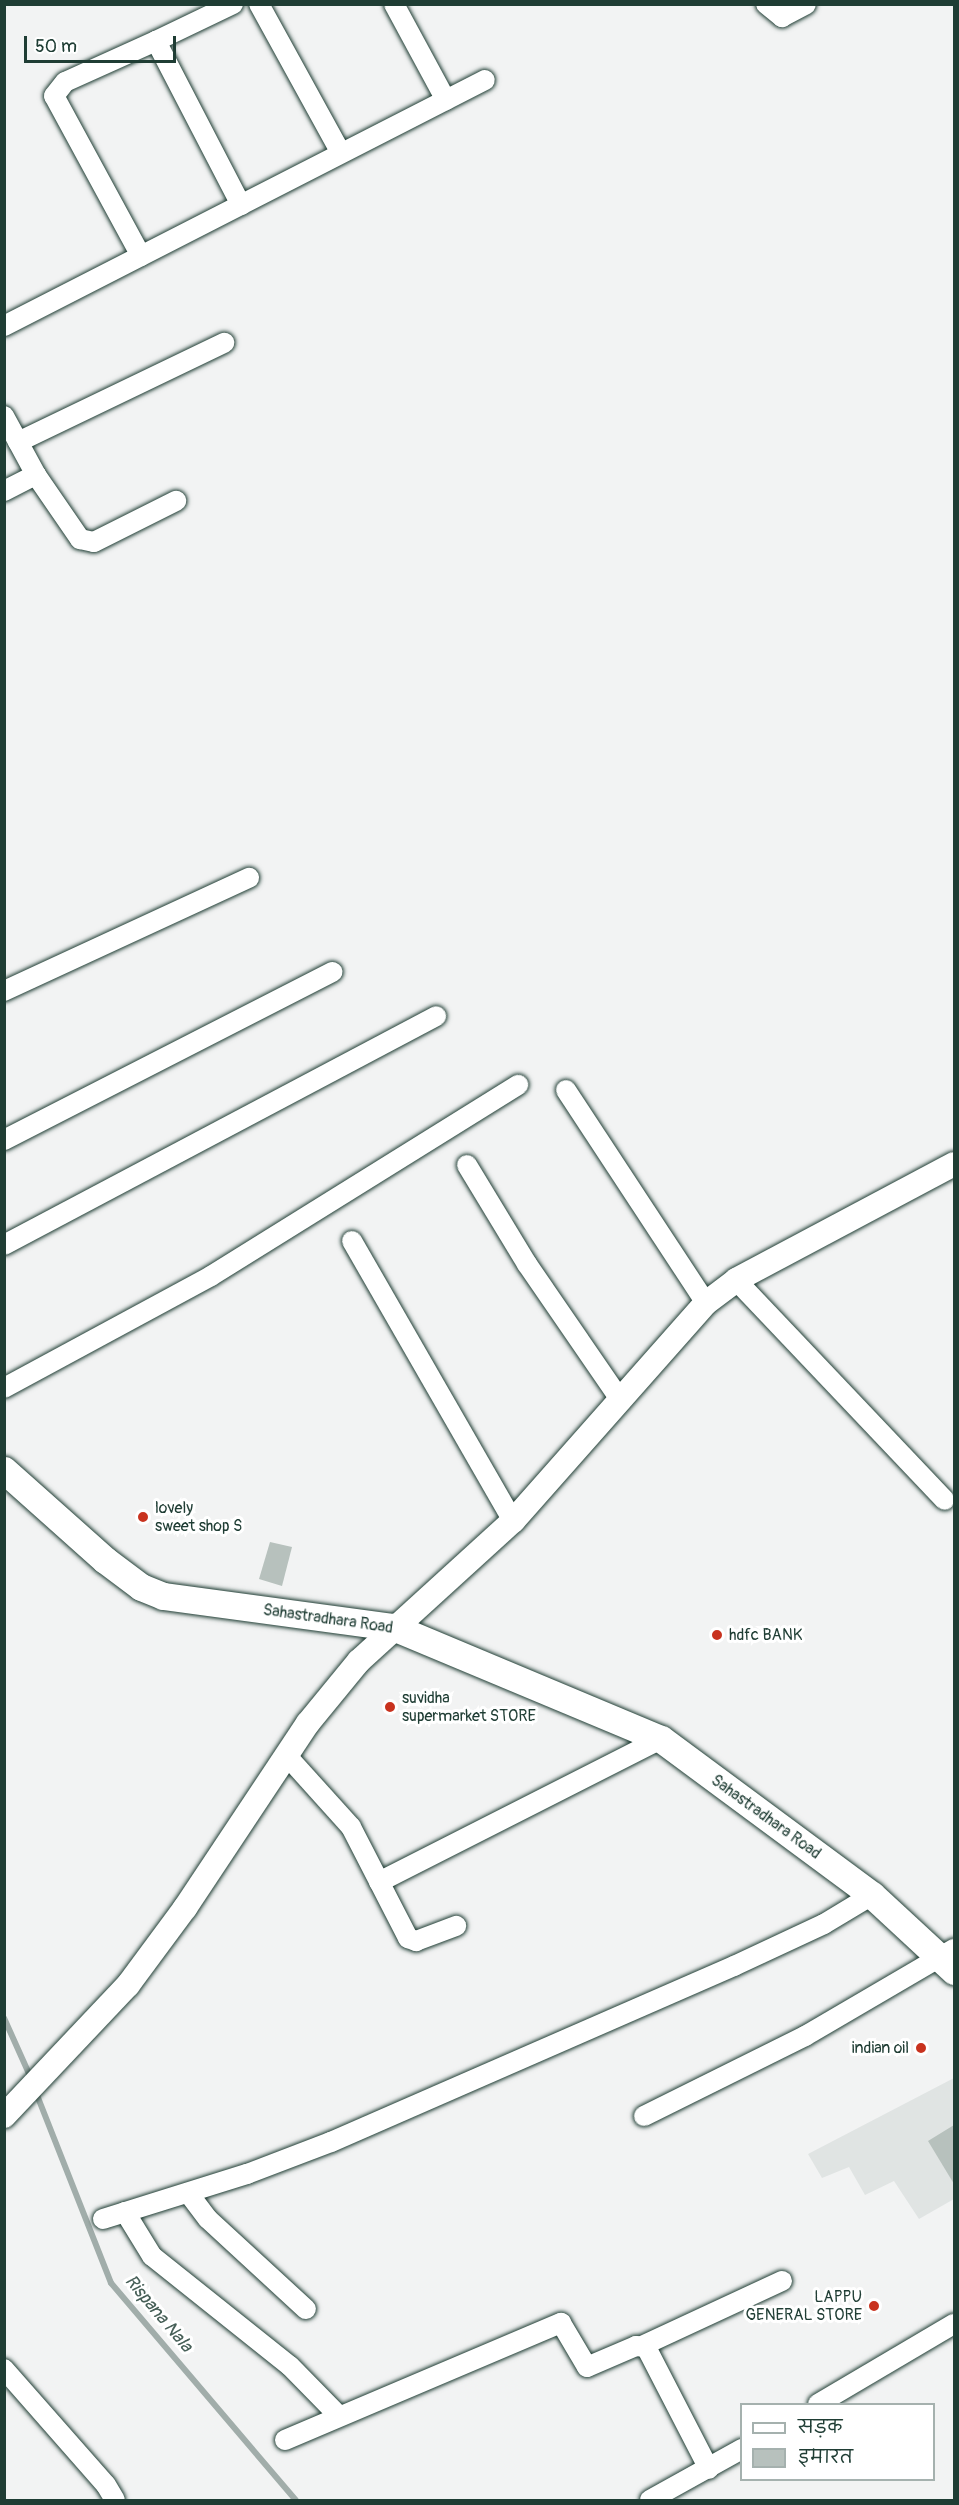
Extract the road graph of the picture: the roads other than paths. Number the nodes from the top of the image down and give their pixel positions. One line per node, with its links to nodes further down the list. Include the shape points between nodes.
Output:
1 (233, 4): 6 (street)
2 (259, 4): 9 (street)
3 (394, 4): 8 (street)
4 (766, 4): 5 (street, via 783,17)
5 (806, 4)
6 (156, 41): 10 (street); 11 (street, via 65,82 54,96)
7 (485, 80): 8 (street)
8 (446, 100): 9 (street)
9 (341, 153): 10 (street)
10 (241, 205): 11 (street)
11 (141, 256): 12 (street)
12 (4, 326)
13 (224, 343): 15 (street)
14 (4, 416): 15 (street)
15 (18, 442): 16 (street)
16 (36, 475): 17 (street); 18 (street, via 80,539 94,542)
17 (4, 491)
18 (176, 501)
19 (249, 878): 21 (street)
20 (332, 972): 25 (street)
21 (4, 991)
22 (436, 1017): 29 (street)
23 (518, 1085): 32 (street, via 211,1276)
24 (566, 1090): 31 (street)
25 (4, 1140)
26 (467, 1164): 33 (street, via 527,1264)
27 (954, 1164): 30 (street)
28 (352, 1241): 36 (street)
29 (4, 1245)
30 (736, 1280): 31 (street); 35 (street)
31 (706, 1303): 33 (street)
32 (4, 1388)
33 (621, 1401): 36 (street)
34 (4, 1470): 37 (main road, Sahastradhara Road, via 105,1560 141,1587 163,1596)
35 (945, 1500)
36 (513, 1521): 37 (street)
37 (393, 1627): 38 (main road, Sahastradhara Road); 39 (street, via 314,1715)
38 (661, 1739): 40 (street); 41 (main road, Sahastradhara Road)
39 (288, 1757): 40 (street, via 351,1827); 44 (street, via 128,1984)
40 (379, 1882): 42 (street, via 405,1933 413,1940)
41 (872, 1895): 43 (main road, Sahastradhara Road); 46 (street, via 824,1924 734,1966 331,2142)
42 (456, 1926)
43 (950, 1959): 45 (street)
44 (4, 2116)
45 (644, 2116)
46 (189, 2194): 47 (street); 50 (street, via 208,2219)
47 (125, 2212): 48 (street); 55 (street, via 152,2256 291,2366)
48 (103, 2219)
49 (782, 2281): 52 (street)
50 (306, 2309)
51 (954, 2324): 54 (street)
52 (644, 2345): 55 (street, via 587,2367 566,2324 559,2323 490,2356); 58 (street)
53 (4, 2369): 59 (street)
54 (820, 2403)
55 (339, 2416): 56 (street)
56 (285, 2440)
57 (740, 2451): 58 (street)
58 (709, 2469): 60 (street)
59 (115, 2500)
60 (651, 2500)

